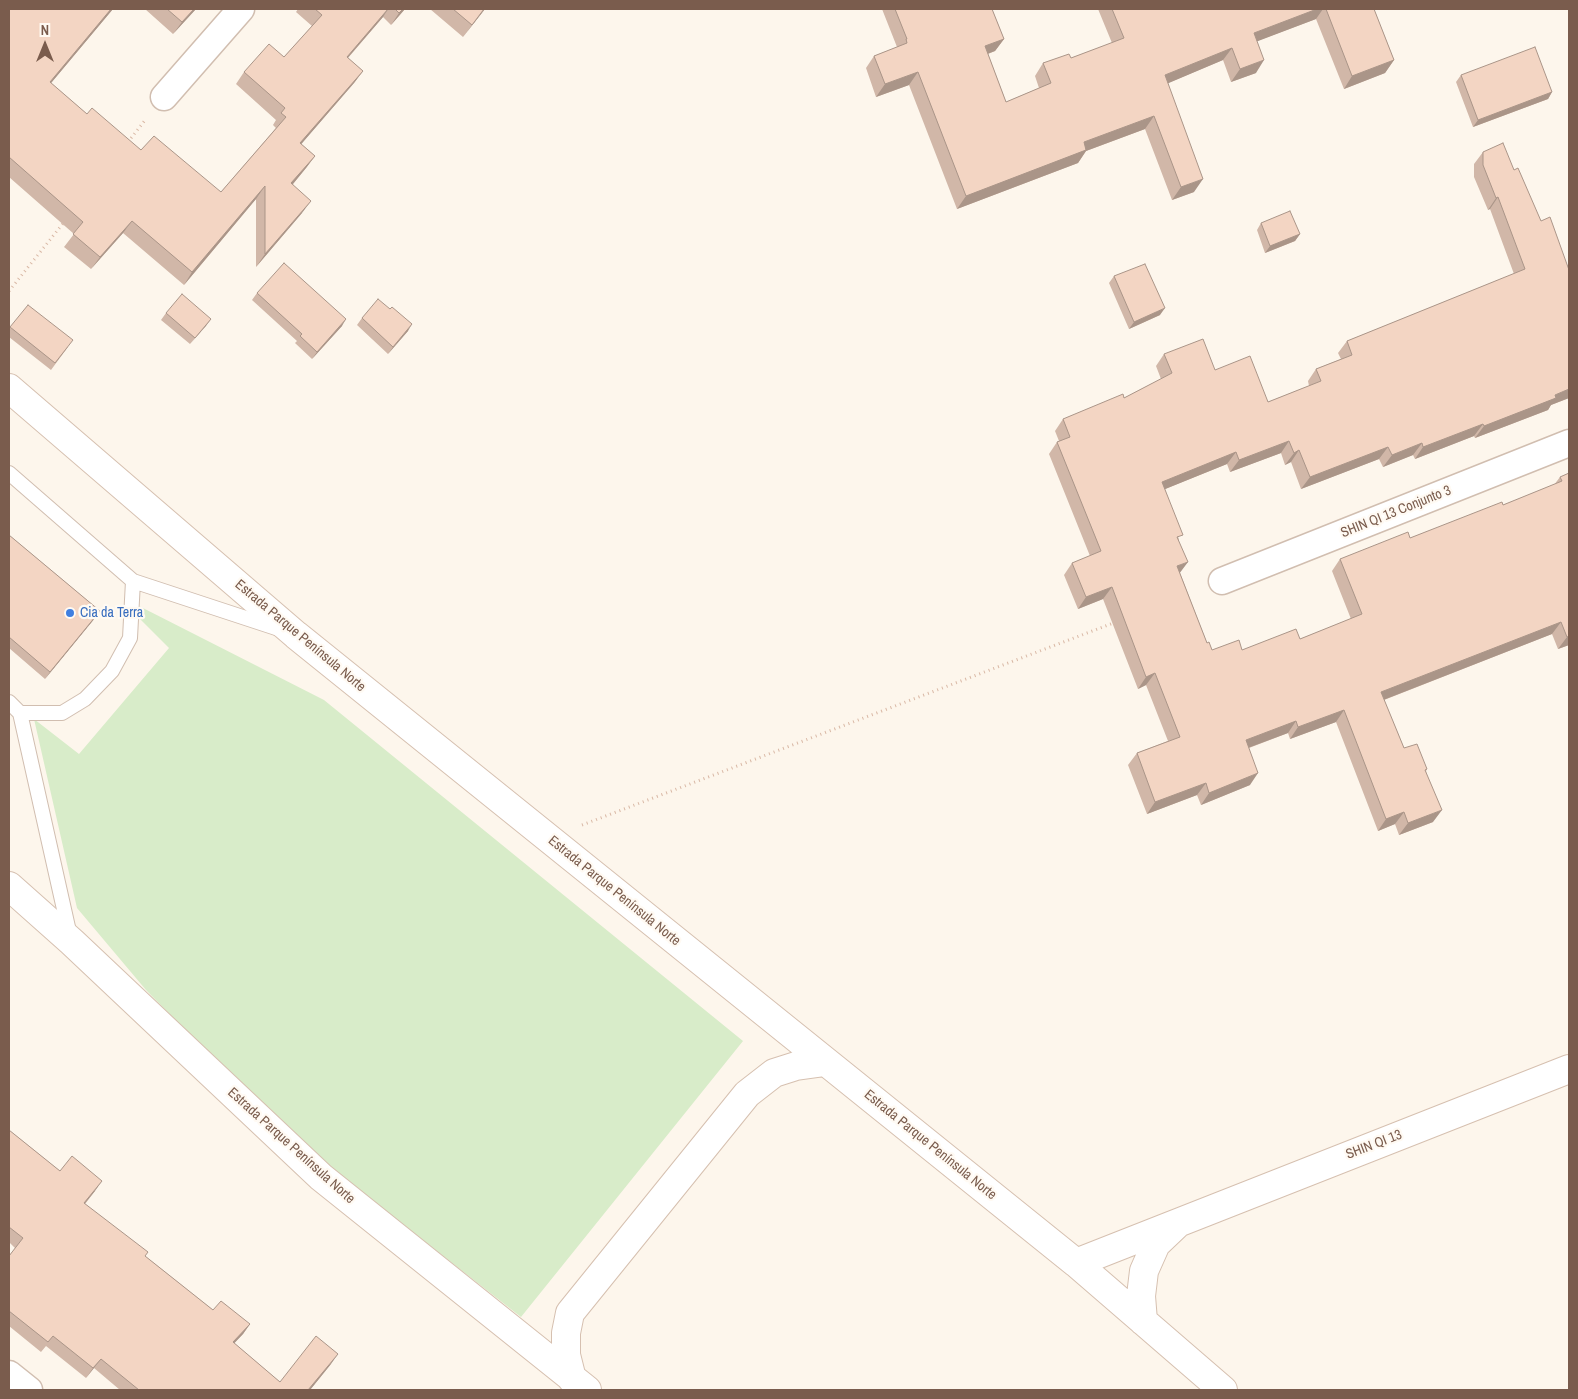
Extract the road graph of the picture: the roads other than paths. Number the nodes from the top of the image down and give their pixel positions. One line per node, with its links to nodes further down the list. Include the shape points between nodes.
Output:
1 (241, 9): 2 (street)
2 (164, 97)
3 (9, 388): 8 (main road, Estrada Parque Península Norte)
4 (1569, 443): 7 (street, SHIN QI 13 Conjunto 3)
5 (9, 473): 6 (lane)
6 (133, 581): 8 (lane); 10 (lane, via 130,638 112,671 85,699 62,713)
7 (1222, 581)
8 (296, 635): 13 (main road, Estrada Parque Península Norte)
9 (9, 702): 10 (lane)
10 (20, 713): 12 (lane)
11 (9, 886): 12 (main road, Estrada Parque Península Norte)
12 (72, 942): 19 (main road, Estrada Parque Península Norte, via 321,1177)
13 (825, 1062): 16 (main road, Estrada Parque Península Norte); 19 (main road, via 774,1073 746,1094 570,1313 566,1355)
14 (1569, 1069): 15 (main road, SHIN QI 13)
15 (1179, 1222): 16 (main road, SHIN QI 13); 17 (main road, SHIN QI 13, via 1156,1244 1144,1271)
16 (1076, 1263): 17 (main road, Estrada Parque Península Norte)
17 (1143, 1320): 21 (main road, Estrada Parque Península Norte)
18 (9, 1374): 20 (street)
19 (580, 1385)
20 (29, 1390)
21 (1223, 1390)

